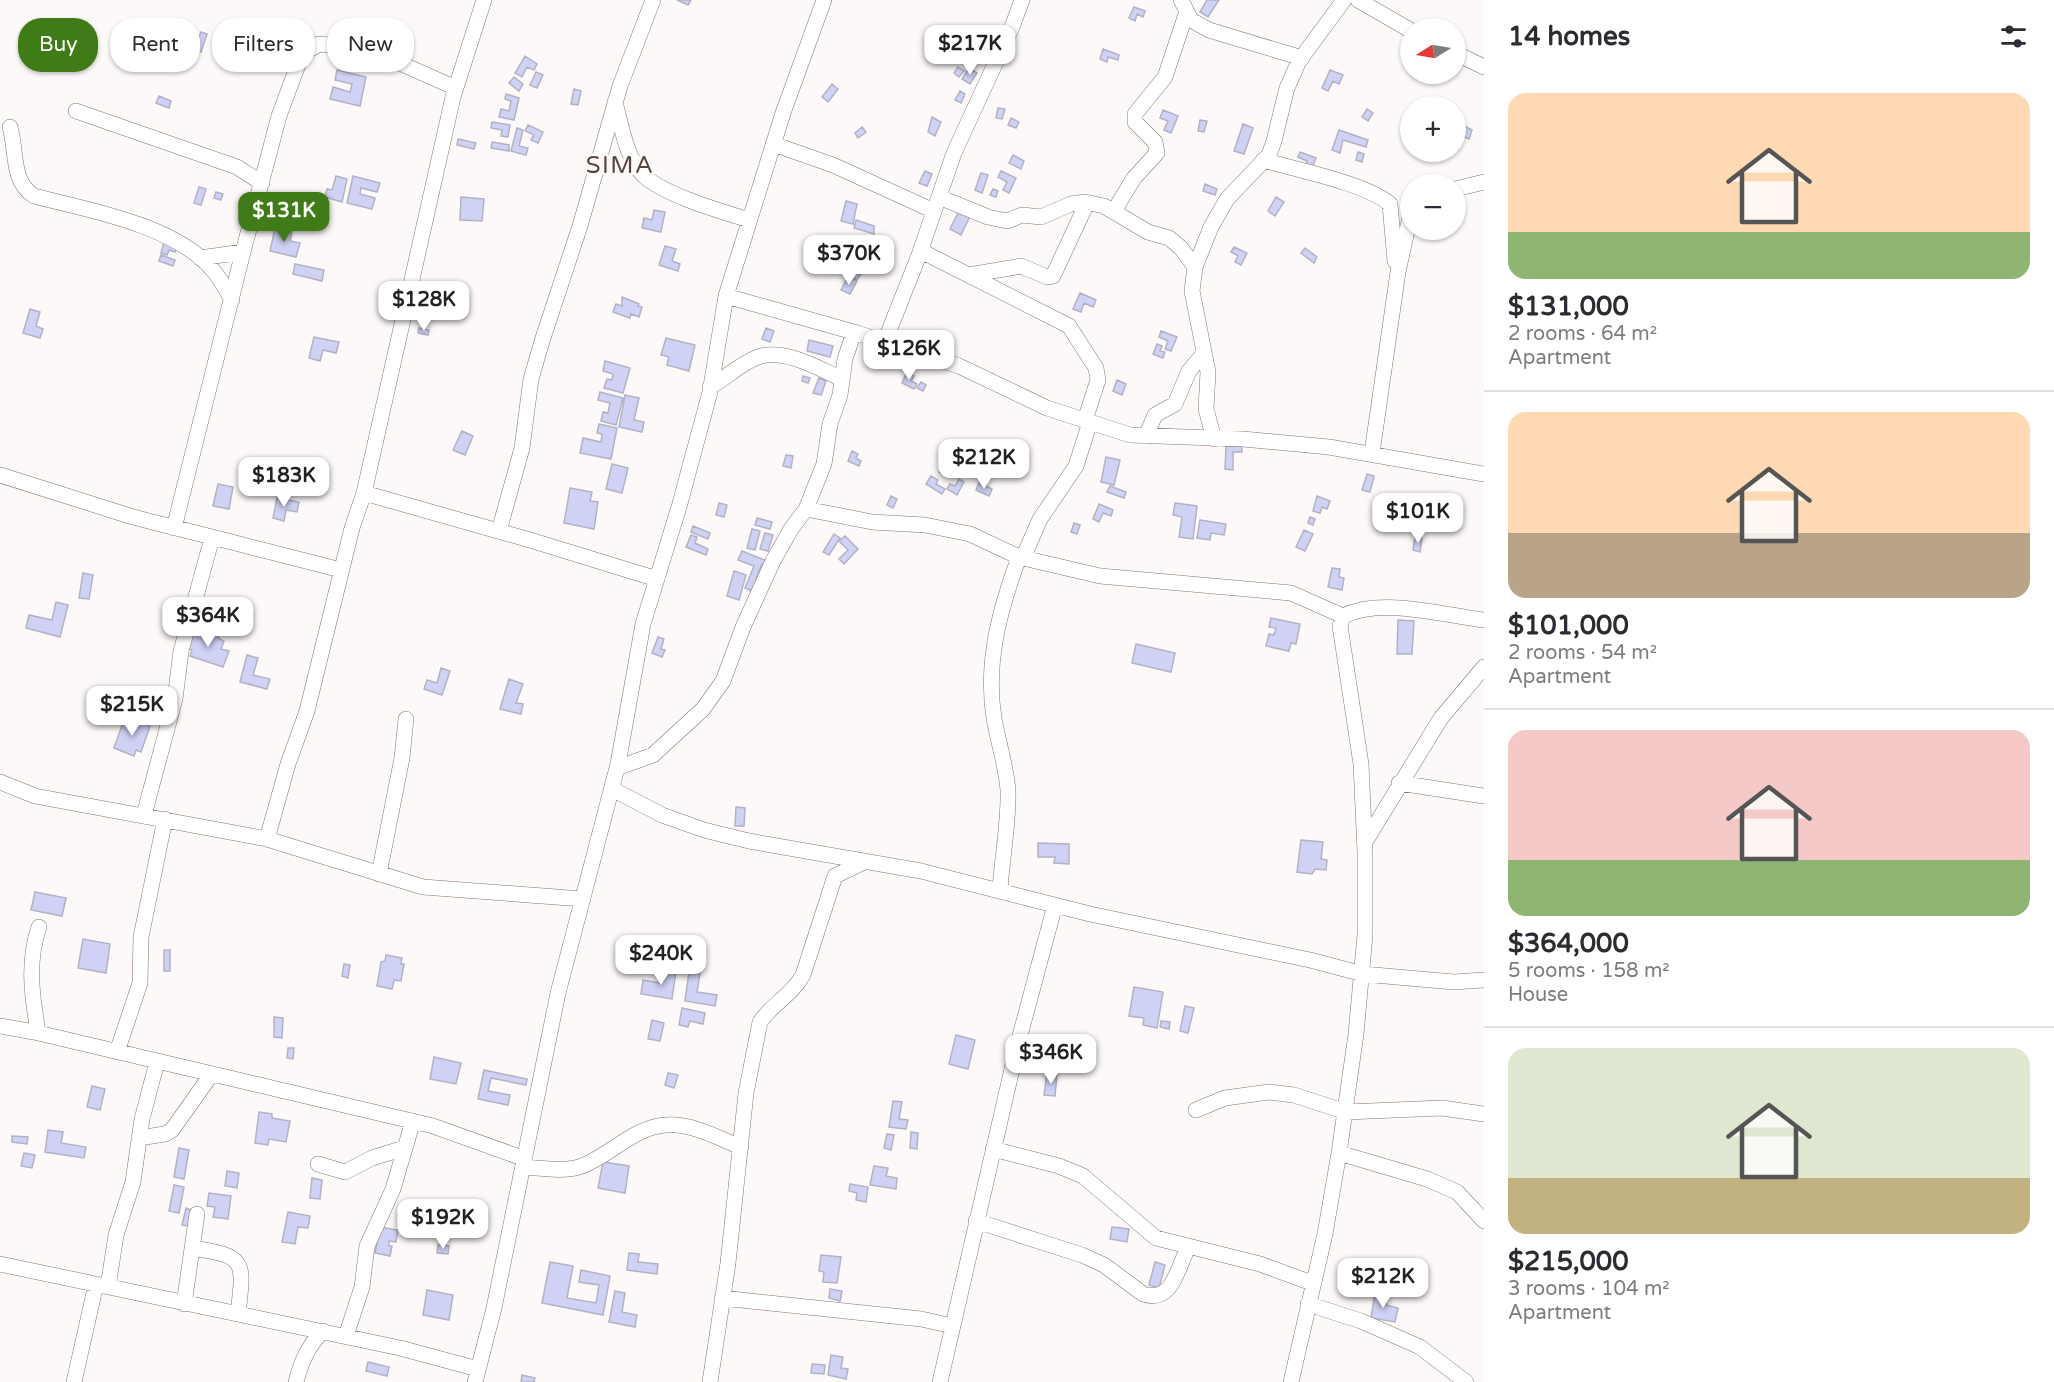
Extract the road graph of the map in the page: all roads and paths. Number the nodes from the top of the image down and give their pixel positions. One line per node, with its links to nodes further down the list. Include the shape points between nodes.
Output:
1 (484, 0): 12 (street)
2 (653, 0): 13 (street)
3 (824, 0): 16 (street)
4 (1022, 0): 22 (street, via 954,153)
5 (1344, 0): 9 (street)
6 (1358, 0): 8 (street)
7 (1184, 7): 9 (street, via 1209,30); 23 (street, via 1165,77 1135,114 1135,123 1155,142 1157,153 1134,178)
8 (1400, 24)
9 (1302, 58): 17 (street, via 1287,88 1274,141)
10 (1466, 58): 11 (street)
11 (1484, 67)
12 (456, 88): 19 (street, via 368,49 335,44 310,47 302,54 293,75); 45 (street)
13 (615, 102): 24 (street, via 628,147 642,173 654,183 707,207); 48 (street, via 534,369 522,448)
14 (76, 111): 19 (street, via 237,167)
15 (10, 127): 28 (street, via 16,168 26,191 153,230)
16 (773, 144): 22 (street); 24 (street)
17 (1263, 160): 29 (street, via 1227,199); 30 (street, via 1341,183 1390,204)
18 (1484, 182): 20 (street)
19 (262, 183): 27 (street)
20 (1466, 186)
21 (1087, 203): 22 (street, via 1071,204 1041,217 1022,215 1007,221); 23 (street); 31 (street, via 1053,276 1021,266)
22 (937, 204): 26 (street)
23 (1114, 212): 29 (street, via 1148,232 1168,238)
24 (748, 220): 32 (street)
25 (1405, 240): 30 (street)
26 (921, 251): 31 (street); 35 (street)
27 (243, 252): 28 (street); 33 (street)
28 (200, 258): 33 (street)
29 (1195, 267): 36 (street, via 1192,291)
30 (1398, 273): 42 (street)
31 (969, 275): 39 (street, via 1056,318 1078,338 1096,368 1098,380)
32 (726, 296): 34 (street); 38 (street)
33 (232, 300): 47 (street)
34 (854, 332): 35 (street); 37 (street)
35 (885, 341): 39 (street, via 959,366 1047,408)
36 (1204, 353): 40 (street, via 1189,370 1175,404 1155,415); 41 (street, via 1208,372 1206,409)
37 (842, 378): 38 (street, via 788,357 770,355 757,357); 46 (street, via 826,457)
38 (710, 387): 52 (street)
39 (1088, 421): 40 (street, via 1130,435); 50 (street, via 1076,466 1040,519)
40 (1146, 436): 41 (street)
41 (1214, 439): 42 (street)
42 (1372, 453): 43 (street)
43 (1484, 474)
44 (0, 476): 47 (street)
45 (364, 493): 48 (street); 51 (street)
46 (806, 509): 50 (street, via 970,534); 57 (street, via 773,561 723,681 703,709 653,754)
47 (174, 528): 49 (street)
48 (499, 531): 52 (street)
49 (212, 538): 51 (street); 62 (street, via 181,651 174,699)
50 (1021, 557): 53 (street, via 1100,576 1291,592); 68 (street, via 1000,610 993,646 994,717 1008,792)
51 (341, 570): 64 (street, via 307,711)
52 (657, 579): 57 (street, via 643,624)
53 (1343, 616): 54 (street, via 1356,609 1378,607); 65 (street, via 1340,626 1360,755)
54 (1484, 620)
55 (1484, 666): 59 (street, via 1441,717)
56 (406, 719): 67 (street, via 404,749)
57 (617, 768): 60 (street)
58 (0, 782): 62 (street, via 35,796)
59 (1399, 783): 61 (street); 65 (street)
60 (612, 789): 66 (street, via 662,815 704,830); 69 (street)
61 (1484, 796)
62 (144, 815): 63 (street)
63 (165, 819): 64 (street); 76 (street, via 141,937 140,983)
64 (267, 839): 67 (street)
65 (1365, 843): 72 (street)
66 (869, 860): 68 (street); 84 (street, via 835,876 803,975 760,1022 746,1093)
67 (379, 874): 69 (street, via 423,887)
68 (1000, 890): 70 (street)
69 (583, 899): 88 (street, via 558,993)
70 (1055, 905): 72 (street); 86 (street)
71 (39, 927): 75 (street, via 30,972)
72 (1363, 974): 73 (street, via 1454,982); 80 (street)
73 (1484, 980)
74 (0, 1026): 75 (street)
75 (38, 1032): 76 (street)
76 (117, 1052): 77 (street)
77 (157, 1062): 78 (street); 83 (street)
78 (212, 1075): 82 (street); 83 (street, via 172,1130)
79 (1196, 1110): 80 (street, via 1225,1098 1269,1092 1294,1095)
80 (1346, 1112): 81 (street, via 1433,1108); 87 (street)
81 (1484, 1114)
82 (413, 1121): 85 (street); 88 (street, via 474,1139)
83 (139, 1138): 97 (street, via 133,1182)
84 (741, 1147): 88 (street, via 685,1126 667,1125 654,1127 578,1167); 98 (street)
85 (404, 1148): 89 (street, via 345,1172); 104 (street, via 393,1189 367,1246 362,1287)
86 (993, 1149): 91 (street); 94 (street, via 1083,1176 1156,1238)
87 (1339, 1153): 92 (street, via 1457,1192); 96 (street)
88 (524, 1163): 105 (street)
89 (318, 1164)
90 (197, 1214): 93 (street)
91 (976, 1221): 94 (street, via 1082,1255 1150,1296 1171,1287); 102 (street)
92 (1484, 1221)
93 (192, 1248): 99 (street); 101 (street, via 223,1252 236,1261 241,1282)
94 (1188, 1248): 96 (street, via 1260,1264)
95 (0, 1264): 97 (street)
96 (1312, 1283): 100 (street)
97 (102, 1285): 99 (street); 106 (street)
98 (722, 1298): 102 (street, via 921,1319); 108 (street)
99 (184, 1304): 101 (street)
100 (1308, 1304): 110 (street); 111 (street, via 1361,1320 1420,1347)
101 (237, 1314): 103 (street)
102 (952, 1326): 109 (street)
103 (323, 1331): 104 (street); 107 (street, via 311,1343)
104 (346, 1336): 105 (street)
105 (477, 1375)
106 (74, 1382)
107 (296, 1382)
108 (710, 1382)
109 (940, 1382)
110 (1291, 1382)
111 (1466, 1382)

